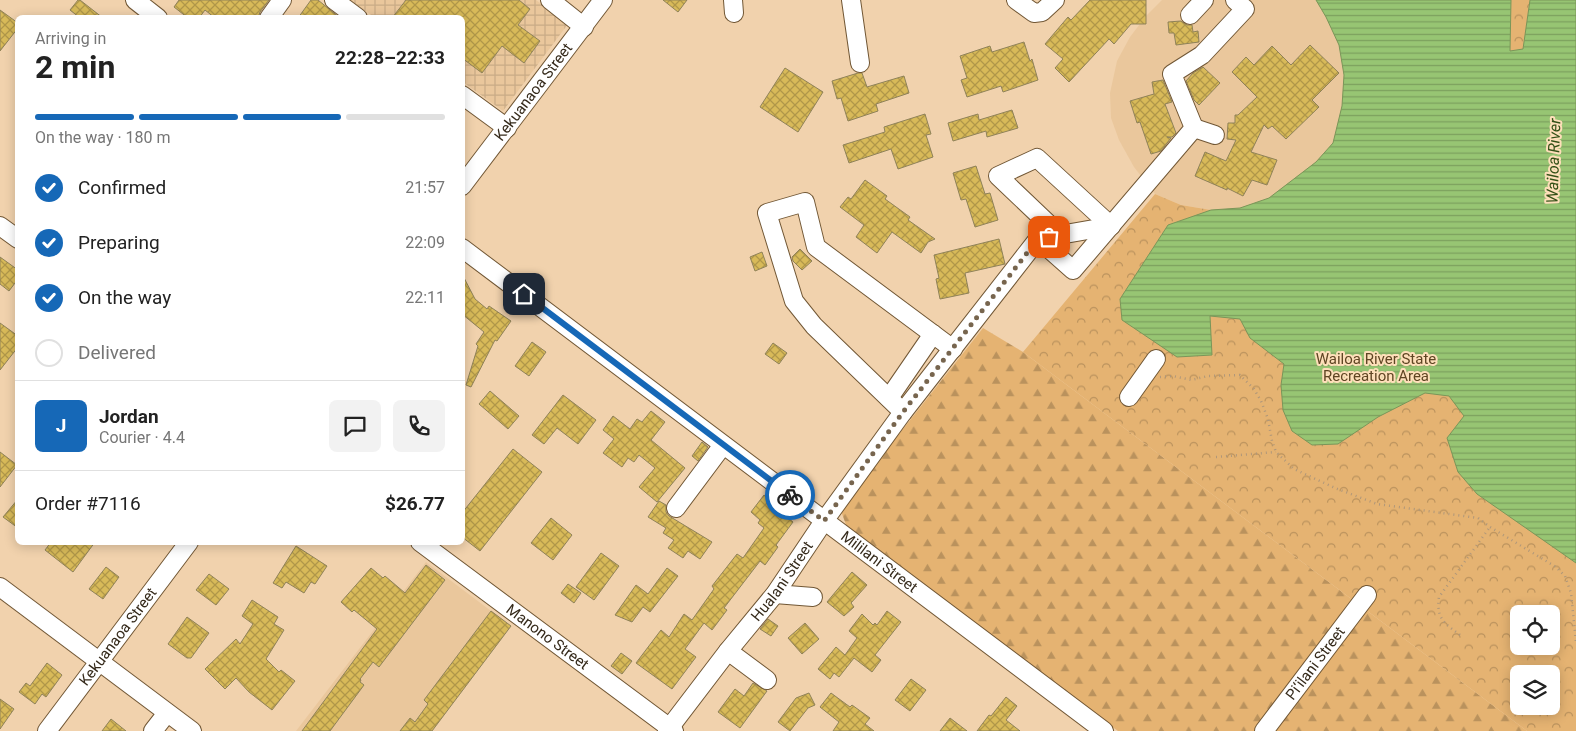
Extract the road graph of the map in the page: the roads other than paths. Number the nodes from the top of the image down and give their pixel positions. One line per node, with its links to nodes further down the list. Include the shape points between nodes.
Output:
1 (134, 0): 11 (street)
2 (282, 0): 12 (street)
3 (334, 0): 13 (street)
4 (550, 0): 15 (street)
5 (603, 0): 15 (street, Kekuanaoa Street)
6 (852, 0): 16 (street)
7 (1016, 0): 8 (street, via 1034,13 1042,12)
8 (1055, 0)
9 (1204, 0): 14 (street)
10 (1235, 0): 19 (street, via 1245,9 1202,55 1172,74)
11 (154, 15)
12 (271, 15)
13 (354, 15)
14 (1190, 15)
15 (584, 26): 18 (street, Kekuanaoa Street)
16 (860, 63)
17 (465, 97): 18 (street)
18 (507, 128): 21 (street, Kekuanaoa Street)
19 (1194, 128): 20 (street); 23 (street)
20 (1215, 136)
21 (465, 182)
22 (0, 226): 25 (street)
23 (1111, 226): 24 (street); 24 (street, via 1037,158 998,176); 26 (street, via 1073,270)
24 (1060, 235): 26 (street)
25 (15, 237)
26 (1038, 239): 29 (street, Hualani Street)
27 (465, 250): 34 (street, Mililani Street)
28 (933, 334): 29 (street); 32 (street); 32 (street, via 816,247 805,202 767,213 794,301 814,326)
29 (953, 349): 33 (street, Hualani Street)
30 (1156, 358): 31 (street)
31 (1129, 397)
32 (889, 398): 33 (street)
33 (903, 412): 36 (street, Hualani Street)
34 (723, 445): 35 (street); 36 (street, Mililani Street)
35 (676, 508)
36 (824, 521): 40 (street, Hualani Street); 51 (street, Mililani Street)
37 (187, 545): 44 (street, Kekuanaoa Street)
38 (424, 545): 47 (street, Manono Street)
39 (0, 587): 44 (street)
40 (775, 594): 42 (street); 43 (street, Hualani Street)
41 (1367, 595): 52 (street, Pi‘ilani Street)
42 (813, 597)
43 (728, 651): 45 (street); 47 (street, Hualani Street)
44 (99, 661): 46 (street); 48 (street, Kekuanaoa Street)
45 (766, 680)
46 (167, 713): 49 (street); 50 (street)
47 (670, 730)
48 (47, 731)
49 (153, 731)
50 (192, 731)
51 (1104, 731)
52 (1264, 731)

